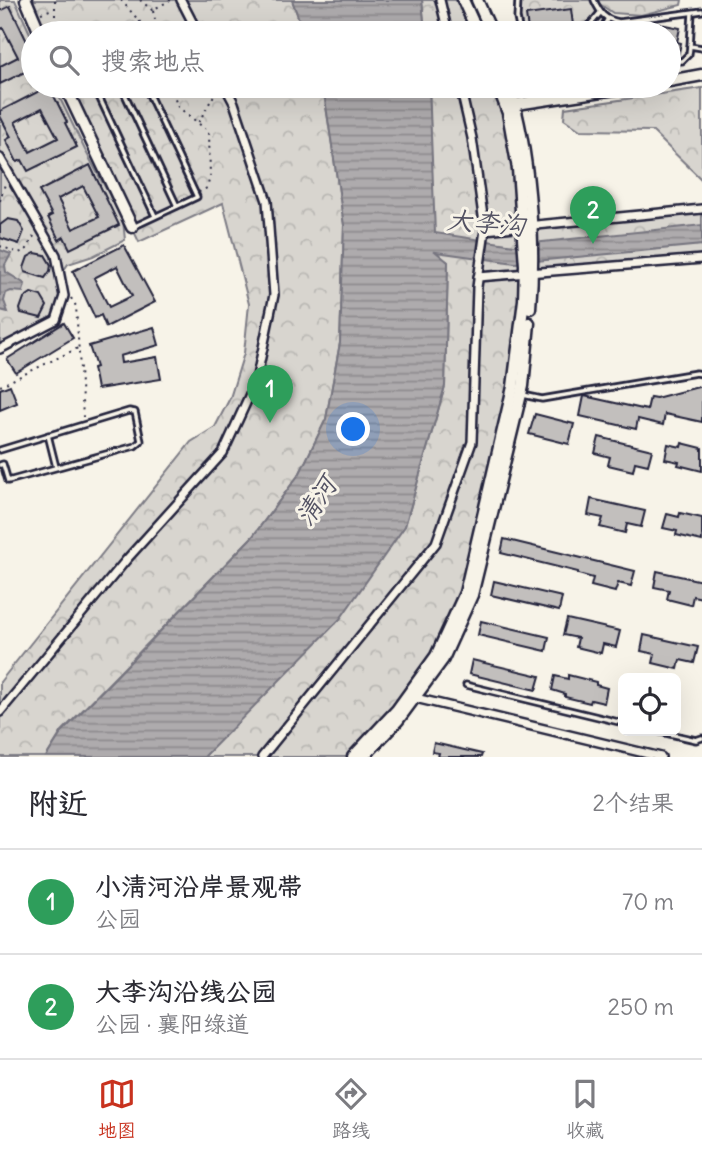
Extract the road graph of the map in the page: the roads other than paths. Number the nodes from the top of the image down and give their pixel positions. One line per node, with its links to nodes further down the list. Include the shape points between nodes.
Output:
1 (26, 0): 13 (main road)
2 (181, 0): 14 (street)
3 (439, 0): 15 (street)
4 (477, 0): 17 (main road)
5 (518, 0): 18 (lane)
6 (594, 0): 9 (lane)
7 (463, 2): 16 (main road)
8 (702, 11): 10 (lane)
9 (600, 13): 11 (lane); 19 (lane)
10 (692, 13): 12 (lane); 22 (lane)
11 (607, 19): 20 (lane)
12 (641, 20): 21 (lane)
13 (34, 21)
14 (192, 21)
15 (445, 21)
16 (472, 21)
17 (487, 21)
18 (518, 21)
19 (593, 21)
20 (614, 21)
21 (630, 21)
22 (690, 46): 23 (lane); 24 (lane)
23 (702, 48)
24 (681, 61)
25 (702, 75): 26 (main road)
26 (681, 78)
27 (70, 98): 41 (main road)
28 (99, 98): 40 (lane)
29 (127, 98): 38 (lane)
30 (151, 98): 38 (lane, via 197,197)
31 (231, 98): 56 (street, via 267,201 274,295 256,381 223,453 127,559)
32 (463, 98): 43 (street)
33 (505, 98): 36 (main road)
34 (510, 98): 36 (main road)
35 (567, 98): 36 (main road)
36 (510, 108): 42 (main road)
37 (0, 158): 47 (street, via 56,255 64,296 55,320)
38 (177, 206): 40 (lane)
39 (702, 209): 42 (street)
40 (155, 216): 41 (lane)
41 (132, 227)
42 (526, 229): 43 (street); 45 (main road)
43 (485, 233): 46 (street)
44 (702, 259): 45 (street)
45 (528, 269): 46 (street); 49 (main road); 55 (main road, via 513,387 465,593 436,656)
46 (478, 274): 60 (street, via 472,442 436,543)
47 (0, 349)
48 (702, 374): 49 (lane, via 542,399)
49 (521, 395): 55 (main road, via 472,595 443,659)
50 (48, 435): 51 (lane); 53 (lane); 53 (lane, via 129,411 135,412 142,436 135,446)
51 (0, 450)
52 (0, 463): 53 (lane, via 8,481)
53 (56, 467)
54 (466, 685): 57 (lane)
55 (410, 697): 61 (main road); 62 (main road, via 398,720); 63 (street)
56 (0, 712)
57 (618, 722)
58 (679, 736): 59 (lane)
59 (702, 738)
60 (262, 757)
61 (353, 757)
62 (363, 757)
63 (660, 757)

